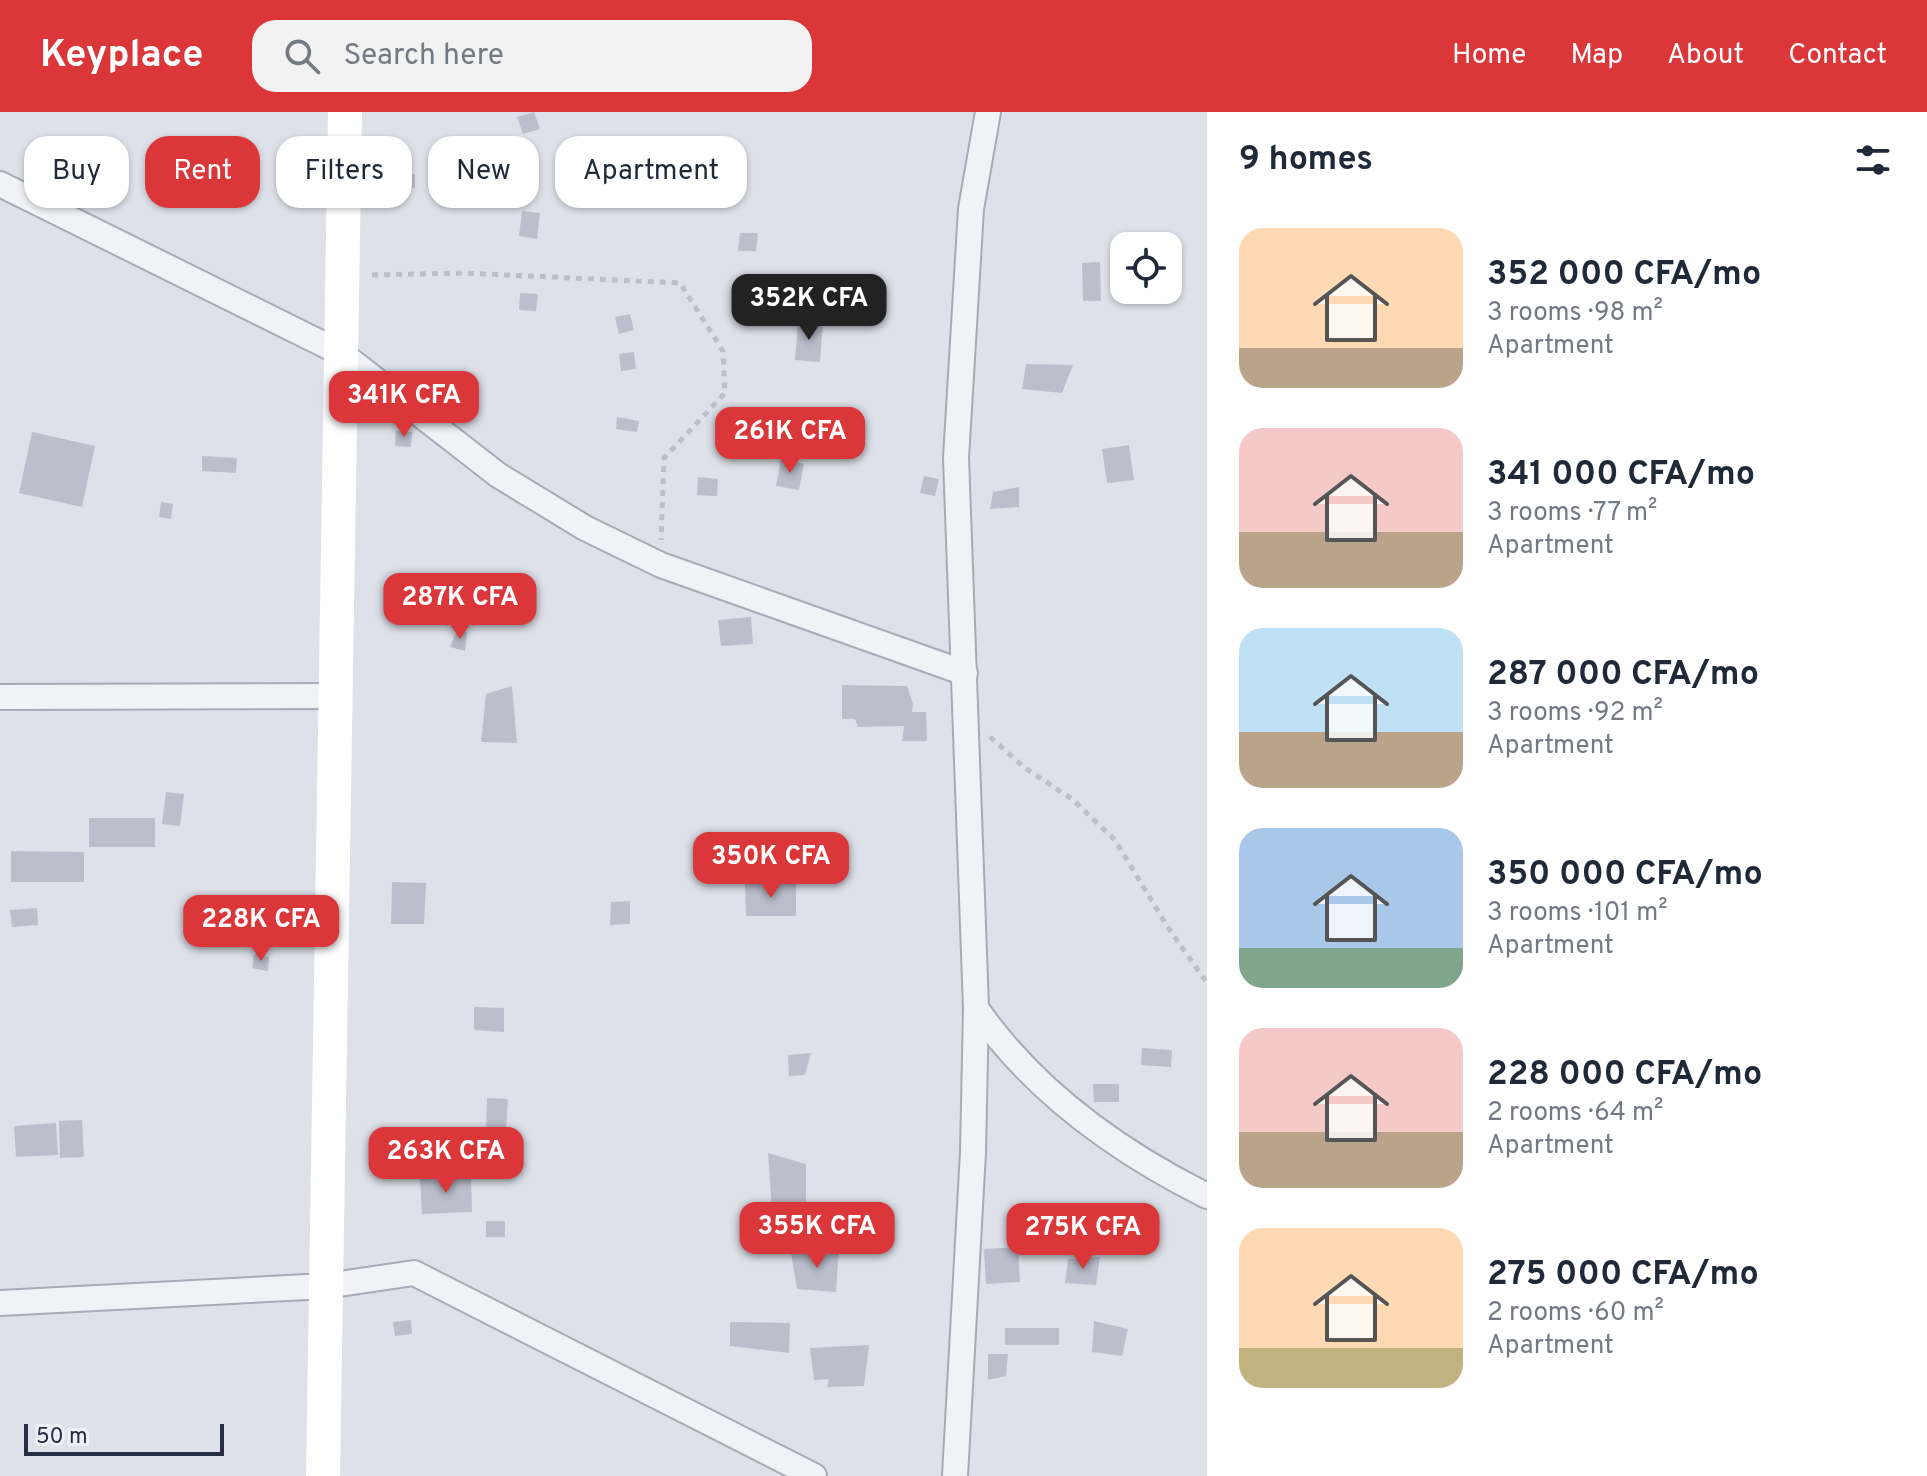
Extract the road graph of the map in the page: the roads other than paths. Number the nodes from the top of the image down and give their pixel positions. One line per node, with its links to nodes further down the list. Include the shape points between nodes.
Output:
1 (345, 112): 4 (street)
2 (988, 112): 5 (street, via 971,209 956,458)
3 (0, 184): 4 (street)
4 (341, 353): 5 (street, via 498,475 585,528 661,565); 6 (street)
5 (965, 673): 8 (street)
6 (336, 696): 7 (street); 10 (street)
7 (0, 697)
8 (976, 1008): 9 (street, via 1017,1062 1076,1115 1170,1178); 14 (street)
9 (1207, 1196)
10 (326, 1286): 11 (street); 12 (street); 13 (street, via 414,1273)
11 (0, 1303)
12 (323, 1476)
13 (814, 1476)
14 (955, 1476)

